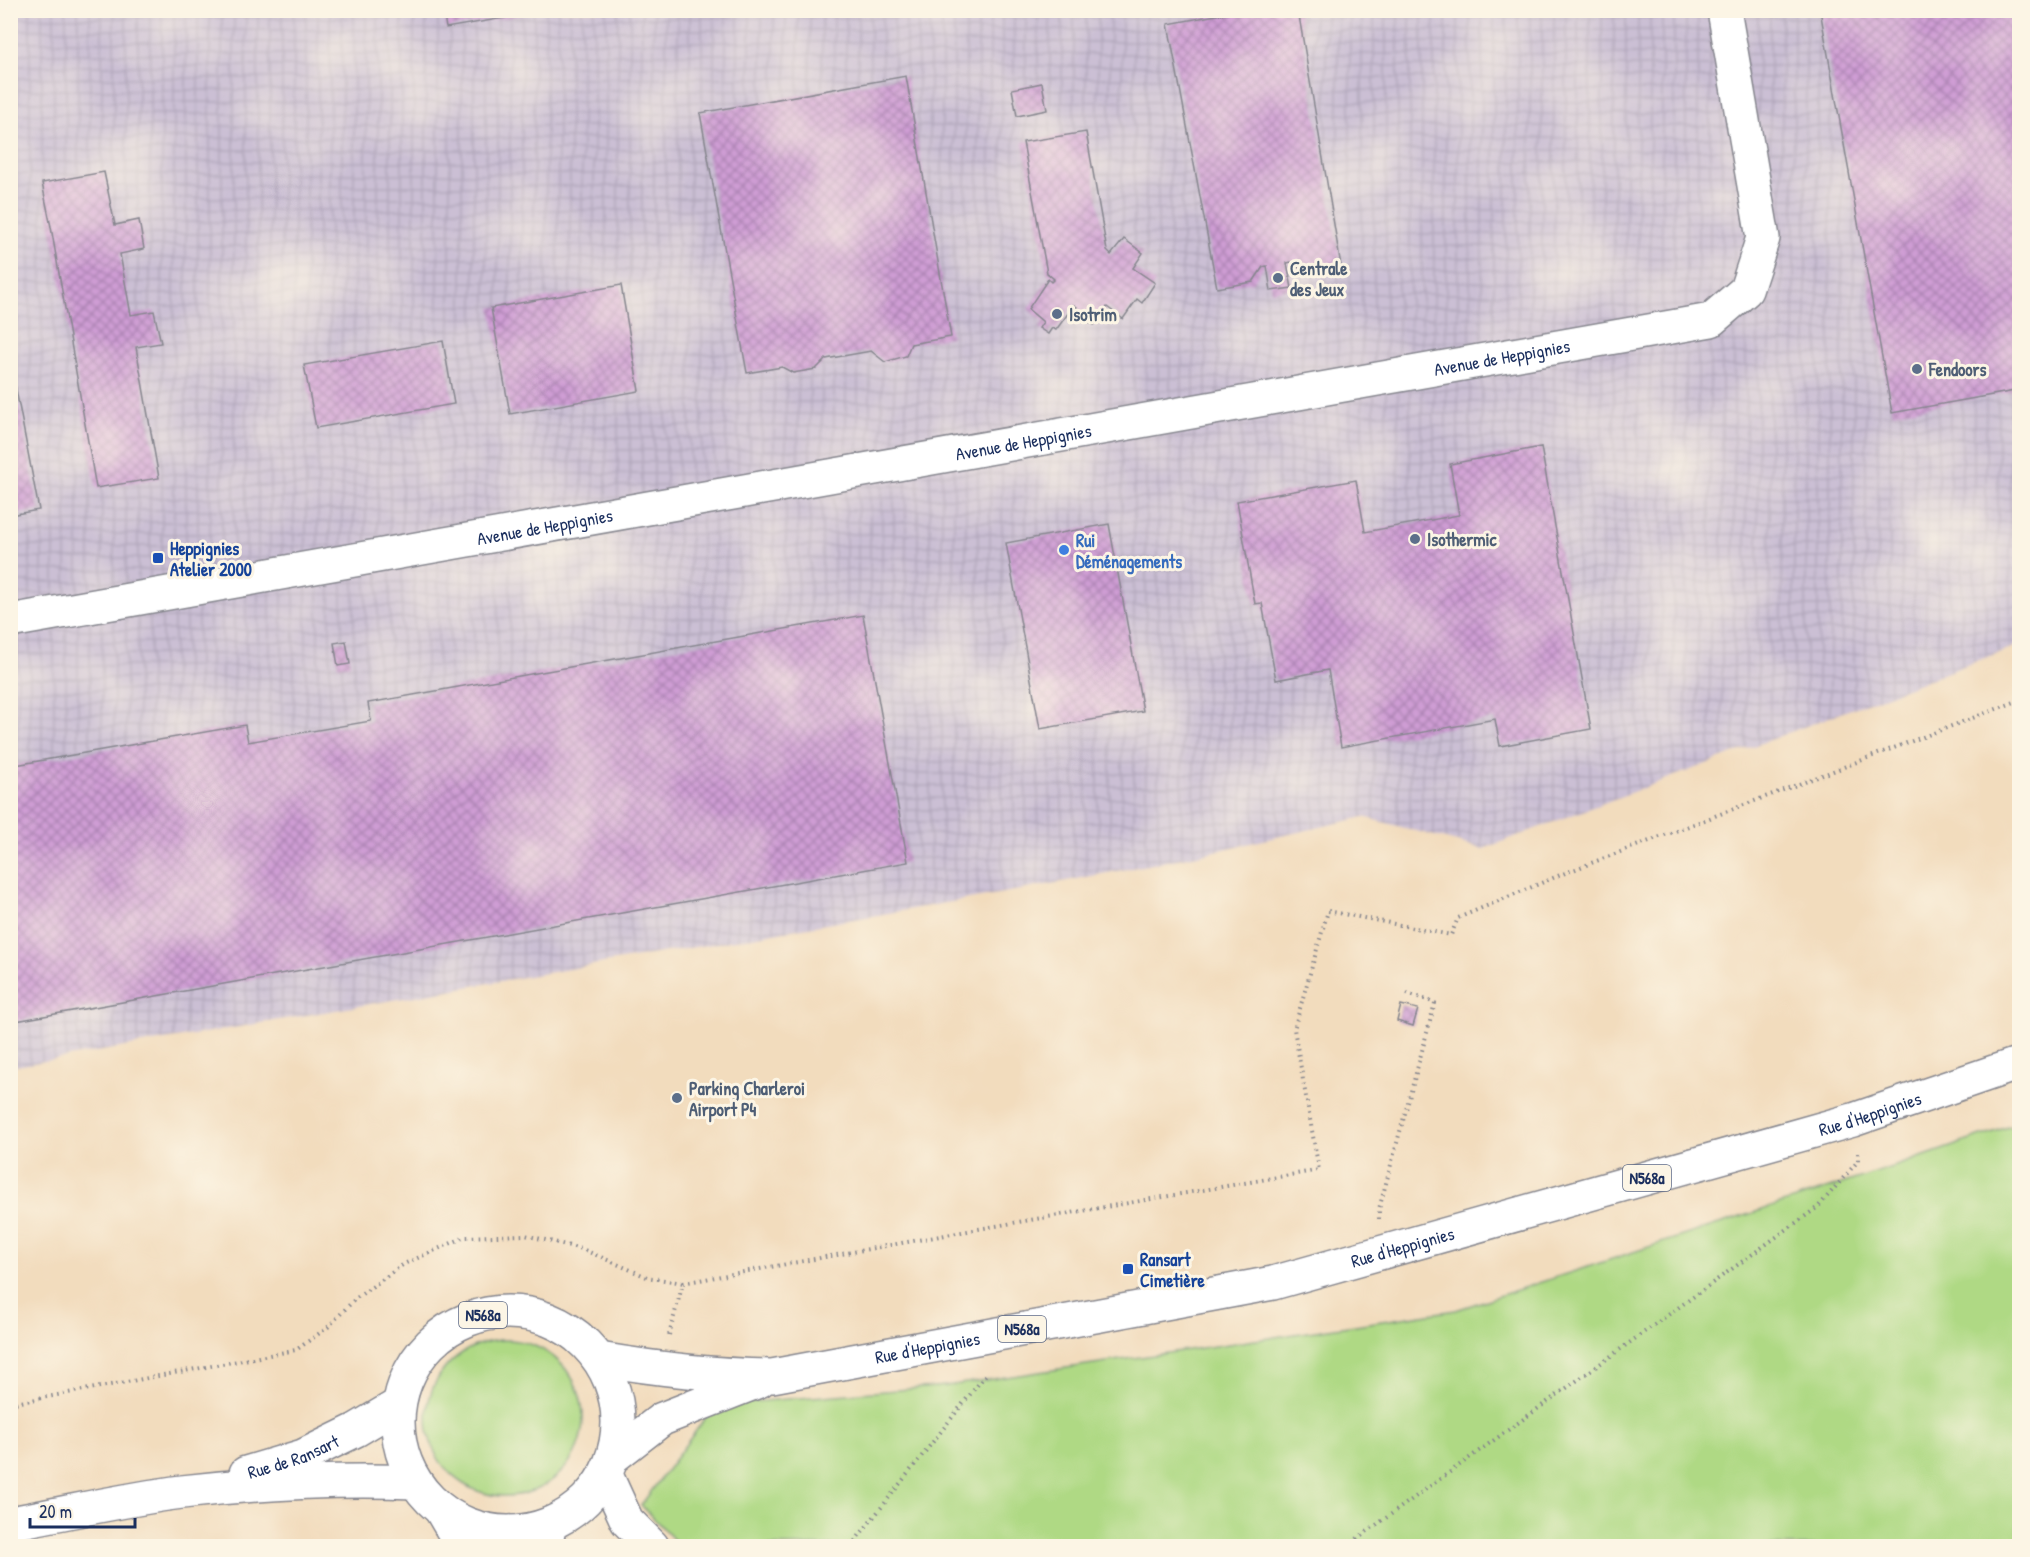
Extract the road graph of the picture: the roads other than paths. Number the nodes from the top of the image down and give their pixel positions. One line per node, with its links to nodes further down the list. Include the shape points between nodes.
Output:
1 (1724, 10): 2 (main road, Avenue de Heppignies, via 1763,238 1746,290 1711,320)
2 (10, 621)
3 (2019, 1063): 5 (main road, Rue d'Heppignies / N568a, via 1853,1120 1272,1283)
4 (599, 1359): 5 (main road, Rue d'Heppignies / N568a, via 714,1375); 6 (main road, N568a, via 573,1332 539,1315 502,1311 465,1319 433,1340 410,1369); 7 (main road, N568a, via 614,1389 619,1423)
5 (772, 1376): 7 (main road, Rue d'Heppignies / N568a, via 662,1419)
6 (398, 1405): 8 (main road, N568a, via 399,1443); 9 (main road, Rue de Ransart, via 303,1456)
7 (609, 1466): 12 (main road, N568a, via 582,1504); 14 (main road, via 627,1521)
8 (415, 1482): 9 (main road, Rue de Ransart, via 312,1481); 10 (main road, N568a)
9 (181, 1492): 11 (main road, Rue de Ransart)
10 (441, 1510): 12 (main road, N568a, via 474,1527); 13 (main road)
11 (10, 1523)
12 (548, 1535)
13 (462, 1546)
14 (652, 1546)

